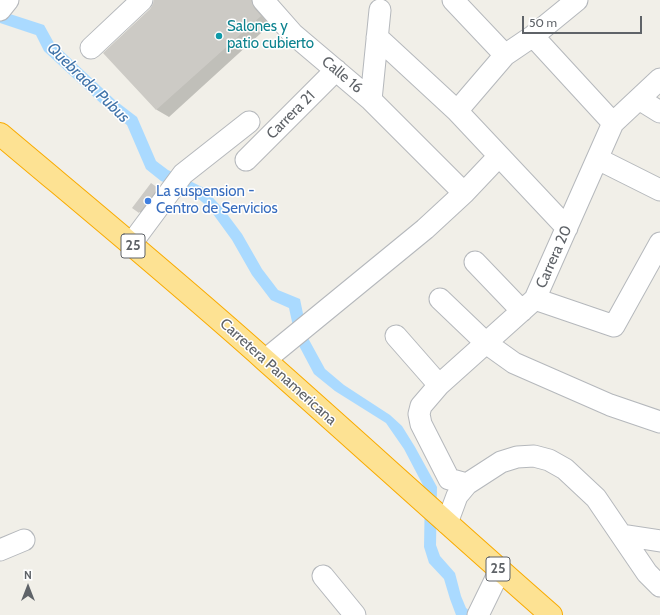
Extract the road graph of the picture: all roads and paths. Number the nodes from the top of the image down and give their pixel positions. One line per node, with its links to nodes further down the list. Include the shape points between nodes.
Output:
1 (8, 0): 7 (street)
2 (142, 0): 10 (street)
3 (263, 0): 12 (street, Calle 16, via 293,34)
4 (453, 0): 11 (street)
5 (577, 0): 8 (street)
6 (381, 3): 9 (street)
7 (0, 10)
8 (533, 36): 11 (street); 19 (street)
9 (377, 37): 15 (street); 16 (street)
10 (91, 48)
11 (505, 55): 16 (street)
12 (336, 70): 15 (street, Calle 16); 23 (street, Carrera 21)
13 (660, 79): 14 (street, Carrera 20)
14 (639, 99): 17 (street); 19 (street, Carrera 20)
15 (372, 100): 25 (street, Calle 16)
16 (456, 111): 21 (street)
17 (660, 112)
18 (249, 122): 28 (street, via 177,181)
19 (613, 123): 22 (street, Carrera 20)
20 (0, 134): 28 (highway, Carretera Panamericana / 25)
21 (499, 156): 25 (street); 26 (street)
22 (598, 159): 24 (street); 26 (street, Carrera 20)
23 (246, 160)
24 (660, 190)
25 (464, 193): 34 (street, via 425,229)
26 (567, 228): 31 (street, Carrera 20)
27 (660, 243): 31 (street, via 614,326)
28 (131, 244): 34 (highway, Carretera Panamericana / 25)
29 (476, 262): 31 (street)
30 (440, 299): 33 (street)
31 (528, 305): 33 (street, Carrera 20)
32 (396, 336): 35 (street)
33 (486, 343): 35 (street, Carrera 20); 36 (street, via 514,363 610,405)
34 (265, 360): 38 (highway, Carretera Panamericana / 25)
35 (439, 385): 37 (street, Carrera 20, via 421,406 421,424 448,479)
36 (660, 422)
37 (467, 484): 38 (street, via 457,496); 39 (street, via 501,462 517,457 534,456 549,460 565,469 596,498)
38 (446, 523): 43 (highway, Carretera Panamericana / 25)
39 (622, 535): 41 (street); 45 (street, via 647,574)
40 (24, 540): 42 (street)
41 (660, 541)
42 (0, 550)
43 (500, 570): 47 (street); 48 (highway, Carretera Panamericana / 25)
44 (323, 576): 46 (street)
45 (660, 586)
46 (355, 615)
47 (478, 615)
48 (551, 615)

